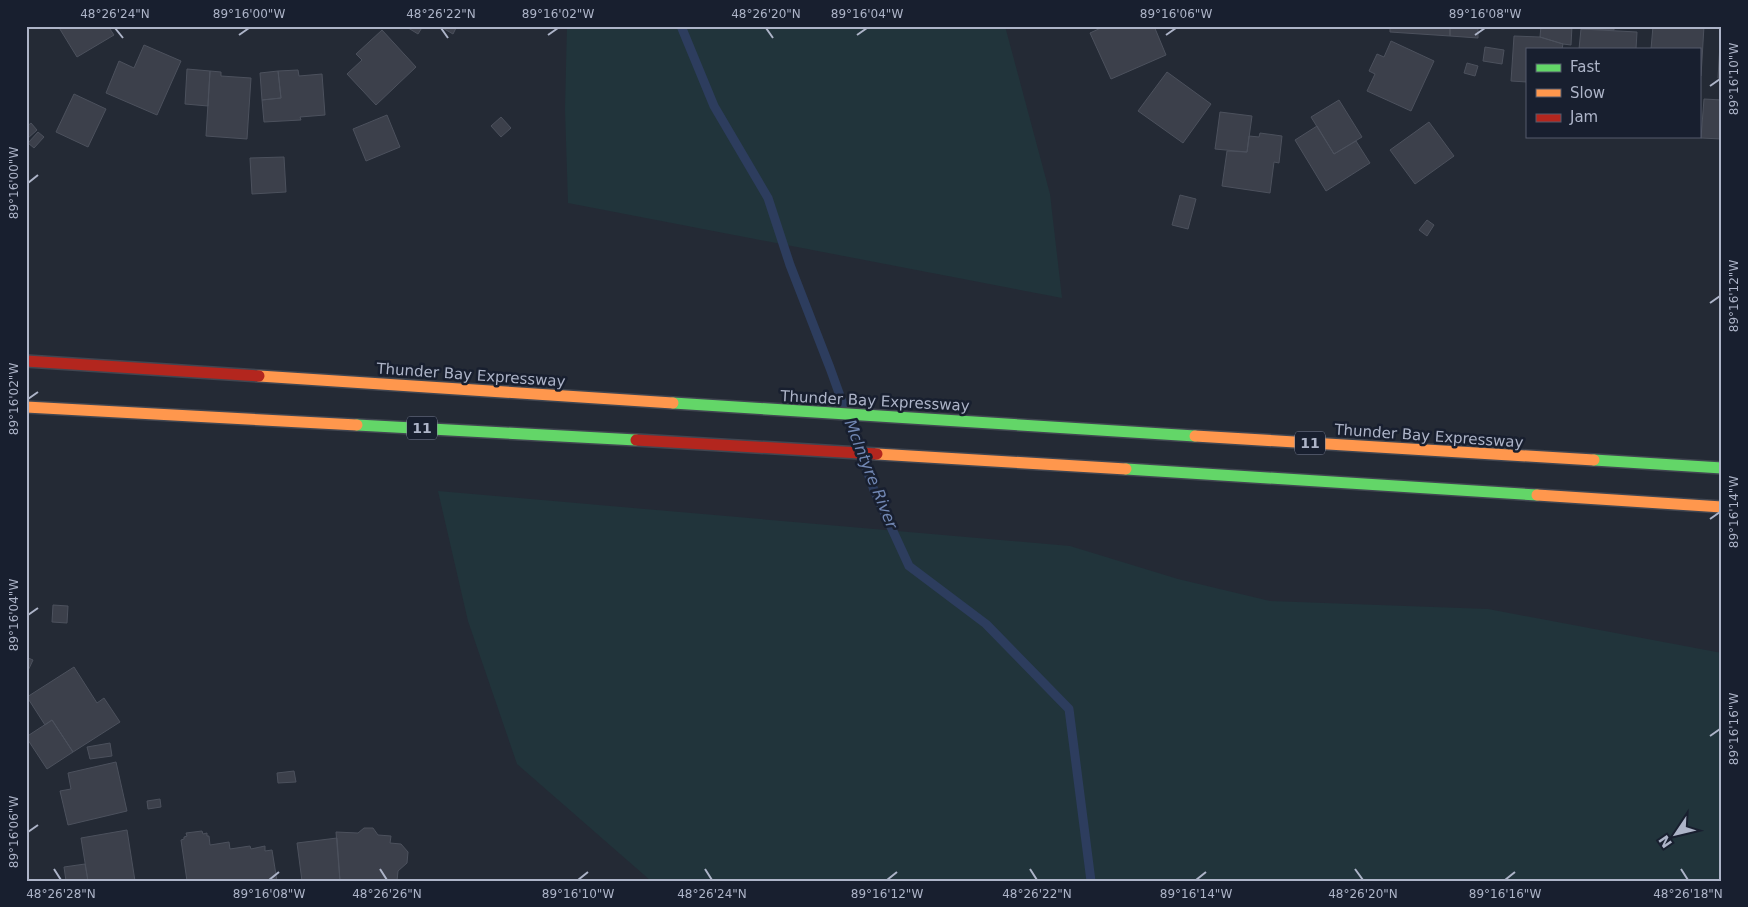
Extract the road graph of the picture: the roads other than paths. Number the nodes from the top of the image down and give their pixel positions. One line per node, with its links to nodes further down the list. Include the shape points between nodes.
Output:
1 (26, 361): 3 (highway, Thunder Bay Expressway / 11)
2 (26, 407): 4 (highway, 11, via 818,450)
3 (1722, 468)
4 (1722, 507)

